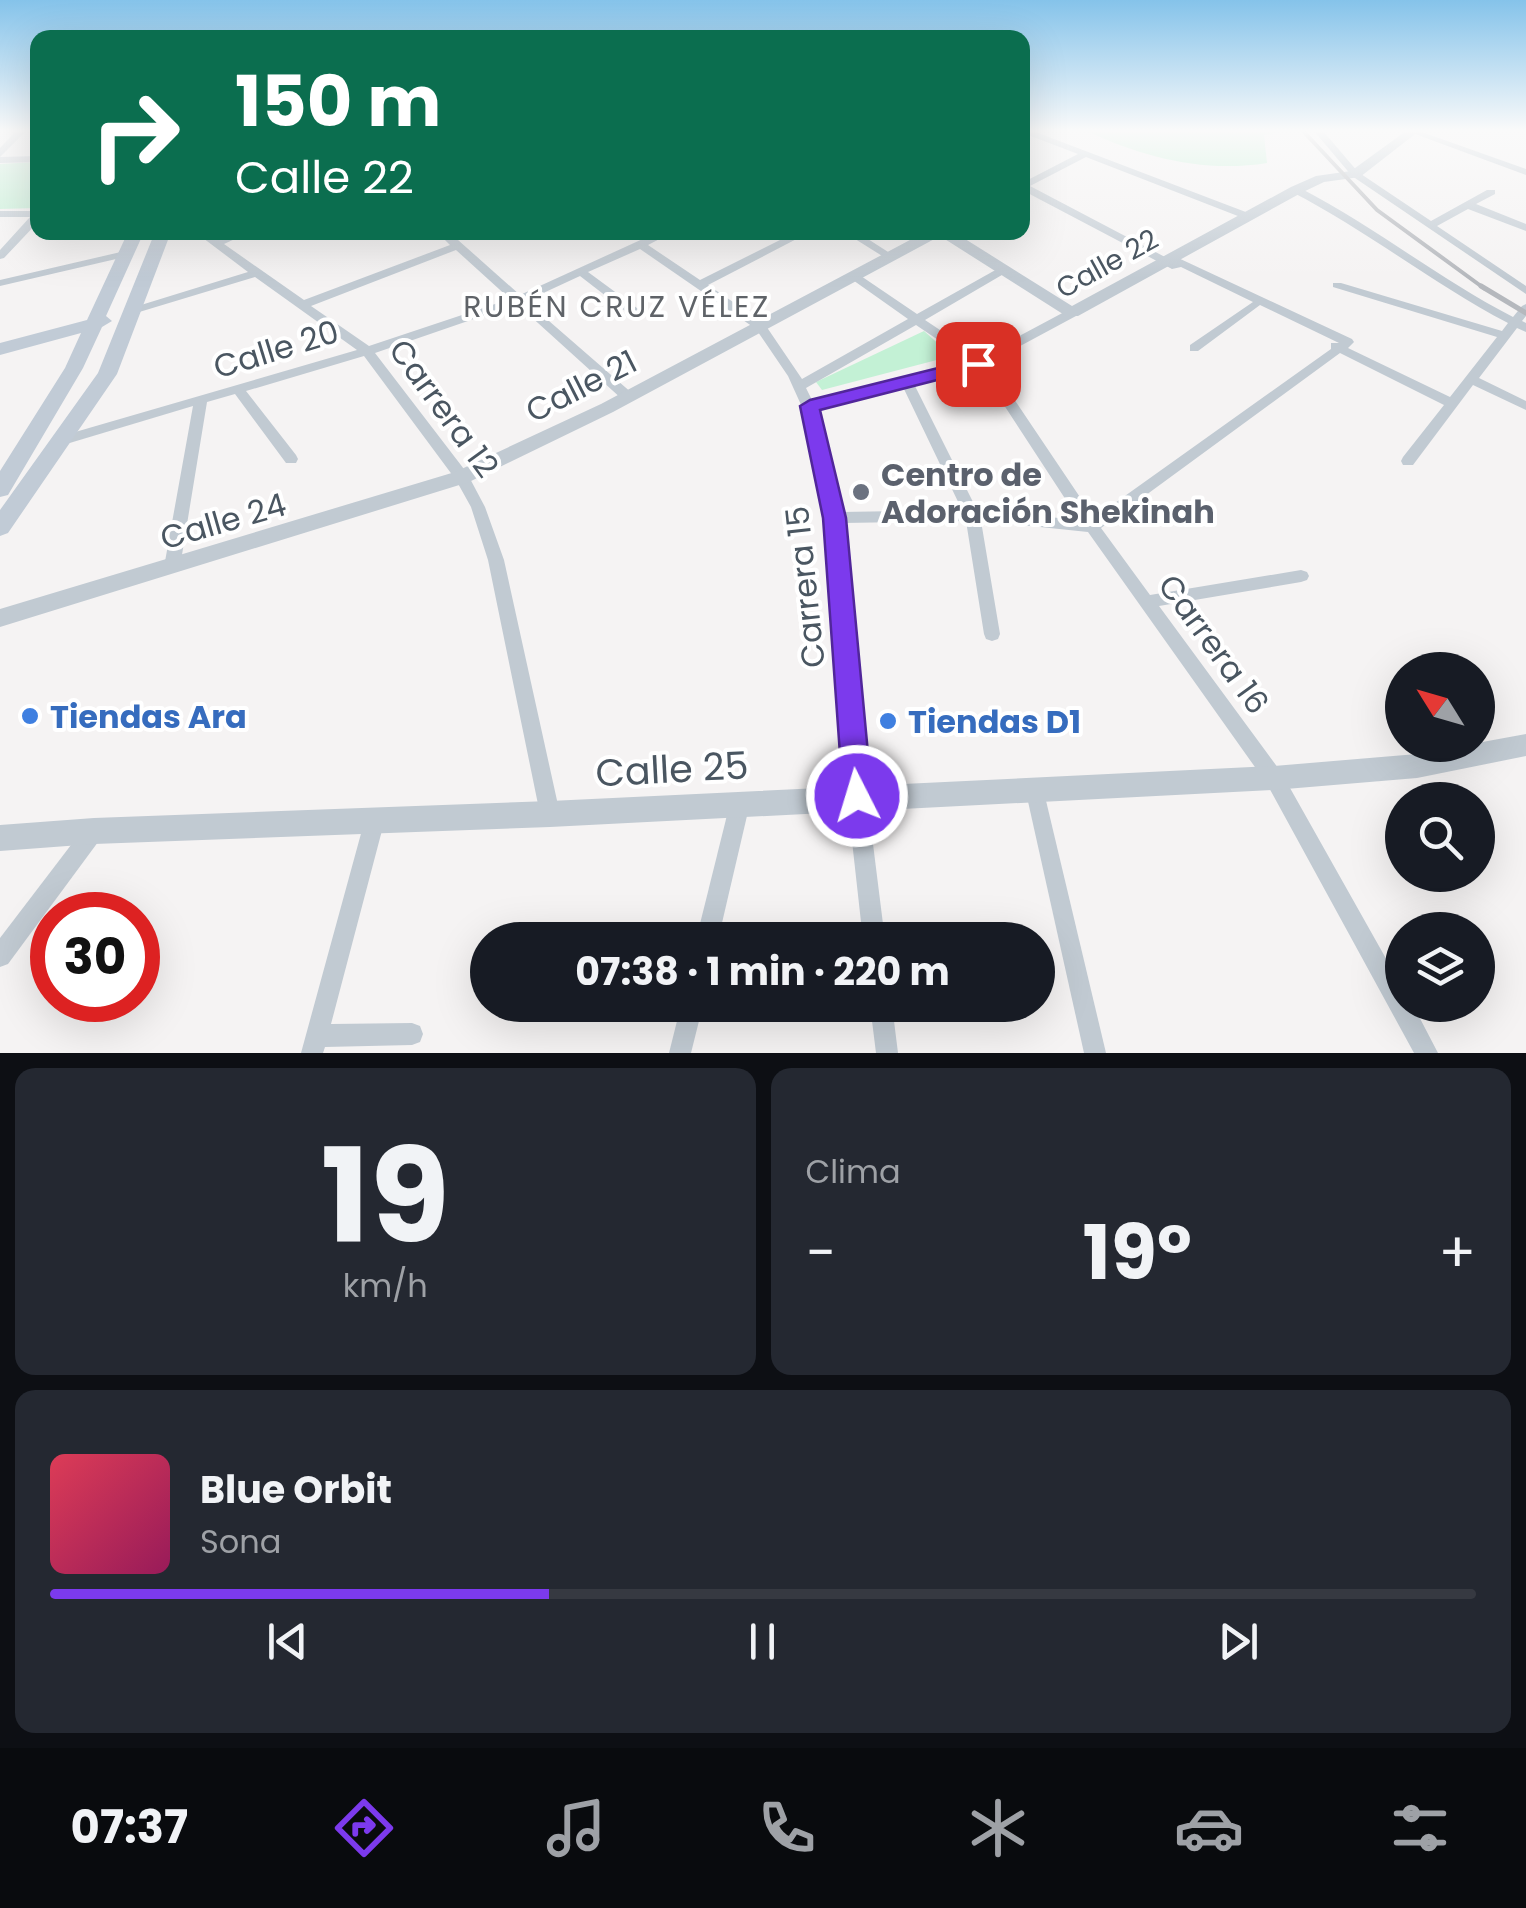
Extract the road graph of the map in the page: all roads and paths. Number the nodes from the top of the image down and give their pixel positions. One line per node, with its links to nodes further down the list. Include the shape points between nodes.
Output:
1 (1153, 180): 10 (street)
2 (1318, 180): 5 (street, Calle 22)
3 (1363, 180): 12 (street)
4 (1030, 190): 30 (street)
5 (1296, 190): 10 (street, Calle 22); 48 (street, via 1349,215)
6 (1490, 192): 7 (street)
7 (1468, 206): 12 (street); 13 (street)
8 (0, 214): 9 (street)
9 (30, 214)
10 (1247, 216): 30 (street, Calle 22)
11 (30, 223): 28 (street)
12 (1429, 226): 38 (street)
13 (1526, 228)
14 (132, 240): 27 (main road)
15 (160, 240): 43 (main road)
16 (212, 240): 24 (street, Carrera 12)
17 (224, 240): 24 (street)
18 (451, 240): 26 (street)
19 (651, 240): 25 (street, Calle 20)
20 (789, 240): 36 (street)
21 (862, 240): 29 (street)
22 (924, 240): 29 (street, Calle 21)
23 (953, 240): 31 (street)
24 (216, 243): 33 (street, Carrera 12)
25 (640, 245): 32 (street, Calle 20); 36 (street, Carrera 15)
26 (457, 246): 39 (street); 41 (street)
27 (126, 254): 35 (street); 47 (main road)
28 (0, 256)
29 (891, 257): 34 (street, Calle 21)
30 (1170, 260): 40 (street); 44 (street, Calle 22); 52 (street, via 1348,342)
31 (1003, 270): 44 (street); 46 (street)
32 (582, 272): 39 (street, Calle 20); 45 (street)
33 (256, 273): 41 (street, Carrera 12); 43 (street)
34 (854, 276): 46 (street, Carrera 16); 49 (street, Calle 21)
35 (0, 282)
36 (699, 285): 49 (street, Carrera 15)
37 (1336, 286): 50 (street)
38 (1526, 291)
39 (518, 300): 54 (street, Calle 20); 60 (street)
40 (1254, 304): 51 (street); 52 (street)
41 (302, 305): 54 (street, Carrera 12)
42 (1526, 308): 48 (street)
43 (132, 312): 47 (main road); 65 (main road, via 107,374)
44 (1072, 312): 55 (street, Calle 22)
45 (637, 314)
46 (918, 318): 55 (street, Carrera 16); 58 (street)
47 (96, 322): 53 (main road); 69 (main road)
48 (1520, 324): 50 (street)
49 (760, 326): 58 (street, Carrera 15); 60 (street, Calle 21)
50 (1503, 335): 56 (street)
51 (1194, 348)
52 (1342, 349): 62 (street); 73 (street)
53 (0, 350)
54 (367, 350): 59 (street, Calle 20); 68 (street, Carrera 12)
55 (978, 364): 57 (street, Calle 22); 73 (street, Carrera 16)
56 (1470, 378): 62 (street); 64 (street)
57 (906, 382): 63 (street, Calle 22); 70 (street)
58 (800, 386): 63 (street, Carrera 15)
59 (238, 389): 61 (street, Calle 20); 66 (street)
60 (628, 397): 68 (street, Calle 21)
61 (201, 400): 65 (street, Calle 20); 74 (street)
62 (1453, 404): 67 (street)
63 (810, 406): 71 (street, Carrera 15)
64 (1526, 406)
65 (63, 440): 72 (main road)
66 (291, 459)
67 (1408, 460)
68 (462, 478): 74 (street, Calle 24); 84 (street, Carrera 12, via 496,560)
69 (0, 489)
70 (972, 515): 71 (street); 73 (street); 78 (street)
71 (835, 518): 82 (street, Carrera 15)
72 (0, 527)
73 (1092, 527): 76 (street, Carrera 16)
74 (172, 567): 77 (street, Calle 24)
75 (1300, 576): 76 (street)
76 (1146, 602): 80 (street, Carrera 16)
77 (0, 618)
78 (992, 634)
79 (1526, 746): 80 (street, Calle 25, via 1417,766)
80 (1274, 778): 81 (street, Calle 25); 98 (street, Carrera 16)
81 (1034, 788): 82 (street, Calle 25); 97 (street)
82 (857, 796): 83 (street, Calle 25); 89 (street, Carrera 15)
83 (740, 803): 84 (street, Calle 25); 88 (street)
84 (550, 814): 85 (street, Calle 25)
85 (375, 819): 86 (street, Calle 25); 94 (street)
86 (94, 830): 87 (street, Calle 25); 90 (street)
87 (0, 838)
88 (711, 922)
89 (872, 922)
90 (0, 956)
91 (688, 1022): 95 (street)
92 (883, 1022): 96 (street)
93 (412, 1034): 94 (street)
94 (314, 1044)
95 (680, 1053)
96 (887, 1053)
97 (1095, 1053)
98 (1426, 1053)

